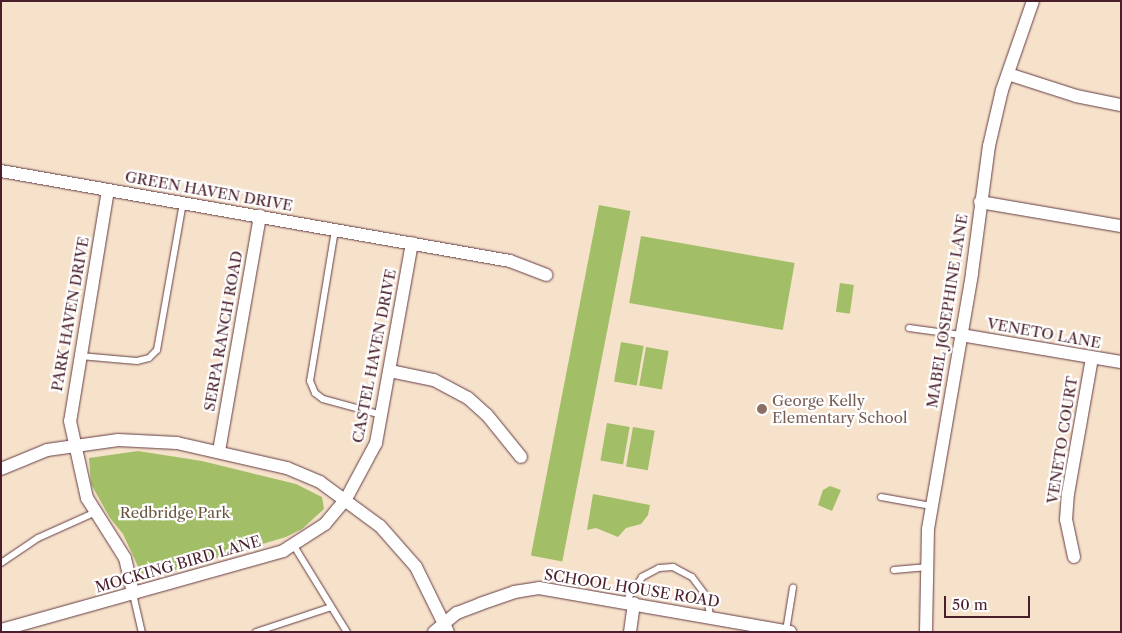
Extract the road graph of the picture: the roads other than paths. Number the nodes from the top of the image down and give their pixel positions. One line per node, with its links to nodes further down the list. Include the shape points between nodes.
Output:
1 (1033, 1): 2 (street, MABEL JOSEPHINE LANE)
2 (1008, 74): 3 (street, via 1076,96); 6 (street, MABEL JOSEPHINE LANE, via 994,121)
3 (1121, 105)
4 (1, 171): 5 (street, GREEN HAVEN DRIVE)
5 (108, 190): 7 (street, GREEN HAVEN DRIVE); 15 (street, PARK HAVEN DRIVE)
6 (980, 202): 9 (street); 14 (street, MABEL JOSEPHINE LANE)
7 (183, 203): 8 (street, GREEN HAVEN DRIVE); 15 (lane, via 157,350 149,358 137,362)
8 (260, 216): 10 (street, GREEN HAVEN DRIVE); 21 (street, SERPA RANCH ROAD)
9 (1121, 226)
10 (335, 230): 11 (street, GREEN HAVEN DRIVE); 19 (lane, via 310,380 315,393 323,399)
11 (412, 243): 12 (street, GREEN HAVEN DRIVE, via 510,261); 18 (street, CASTEL HAVEN DRIVE)
12 (546, 275)
13 (909, 328): 14 (lane)
14 (961, 335): 16 (street, VENETO LANE); 26 (street, MABEL JOSEPHINE LANE)
15 (79, 356): 20 (street, PARK HAVEN DRIVE, via 70,409)
16 (1092, 358): 17 (street, VENETO LANE); 29 (street, VENETO COURT, via 1068,494 1066,520)
17 (1121, 362)
18 (390, 371): 19 (street, CASTEL HAVEN DRIVE); 22 (street, via 434,380 468,398 487,415)
19 (382, 415): 25 (street, CASTEL HAVEN DRIVE, via 372,454)
20 (74, 444): 21 (street, via 101,440 146,441); 23 (street, via 35,454); 27 (street, PARK HAVEN DRIVE, via 80,479)
21 (219, 451): 25 (street, via 287,468 320,482)
22 (522, 457)
23 (1, 469)
24 (881, 497): 26 (lane)
25 (346, 499): 28 (street, MOCKING BIRD LANE, via 325,524); 38 (street, via 399,546 426,585)
26 (931, 506): 31 (street, MABEL JOSEPHINE LANE)
27 (94, 513): 30 (lane, via 38,538); 34 (street, PARK HAVEN DRIVE, via 125,558)
28 (294, 546): 34 (street, MOCKING BIRD LANE); 36 (lane)
29 (1074, 557)
30 (1, 563)
31 (929, 567): 32 (lane); 46 (street, MABEL JOSEPHINE LANE)
32 (894, 570)
33 (793, 588): 40 (lane)
34 (134, 594): 39 (street, MOCKING BIRD LANE); 41 (lane)
35 (630, 602): 37 (street, SCHOOL HOUSE ROAD); 37 (lane, via 642,577 659,568 673,567 692,577 707,597); 38 (street, SCHOOL HOUSE ROAD, via 531,589 480,604); 45 (street)
36 (331, 606): 42 (lane); 43 (lane)
37 (710, 616): 40 (street, SCHOOL HOUSE ROAD)
38 (446, 627): 44 (street, SCHOOL HOUSE ROAD)
39 (1, 630)
40 (788, 631)
41 (142, 632)
42 (256, 632)
43 (347, 632)
44 (434, 632)
45 (630, 632)
46 (926, 632)

